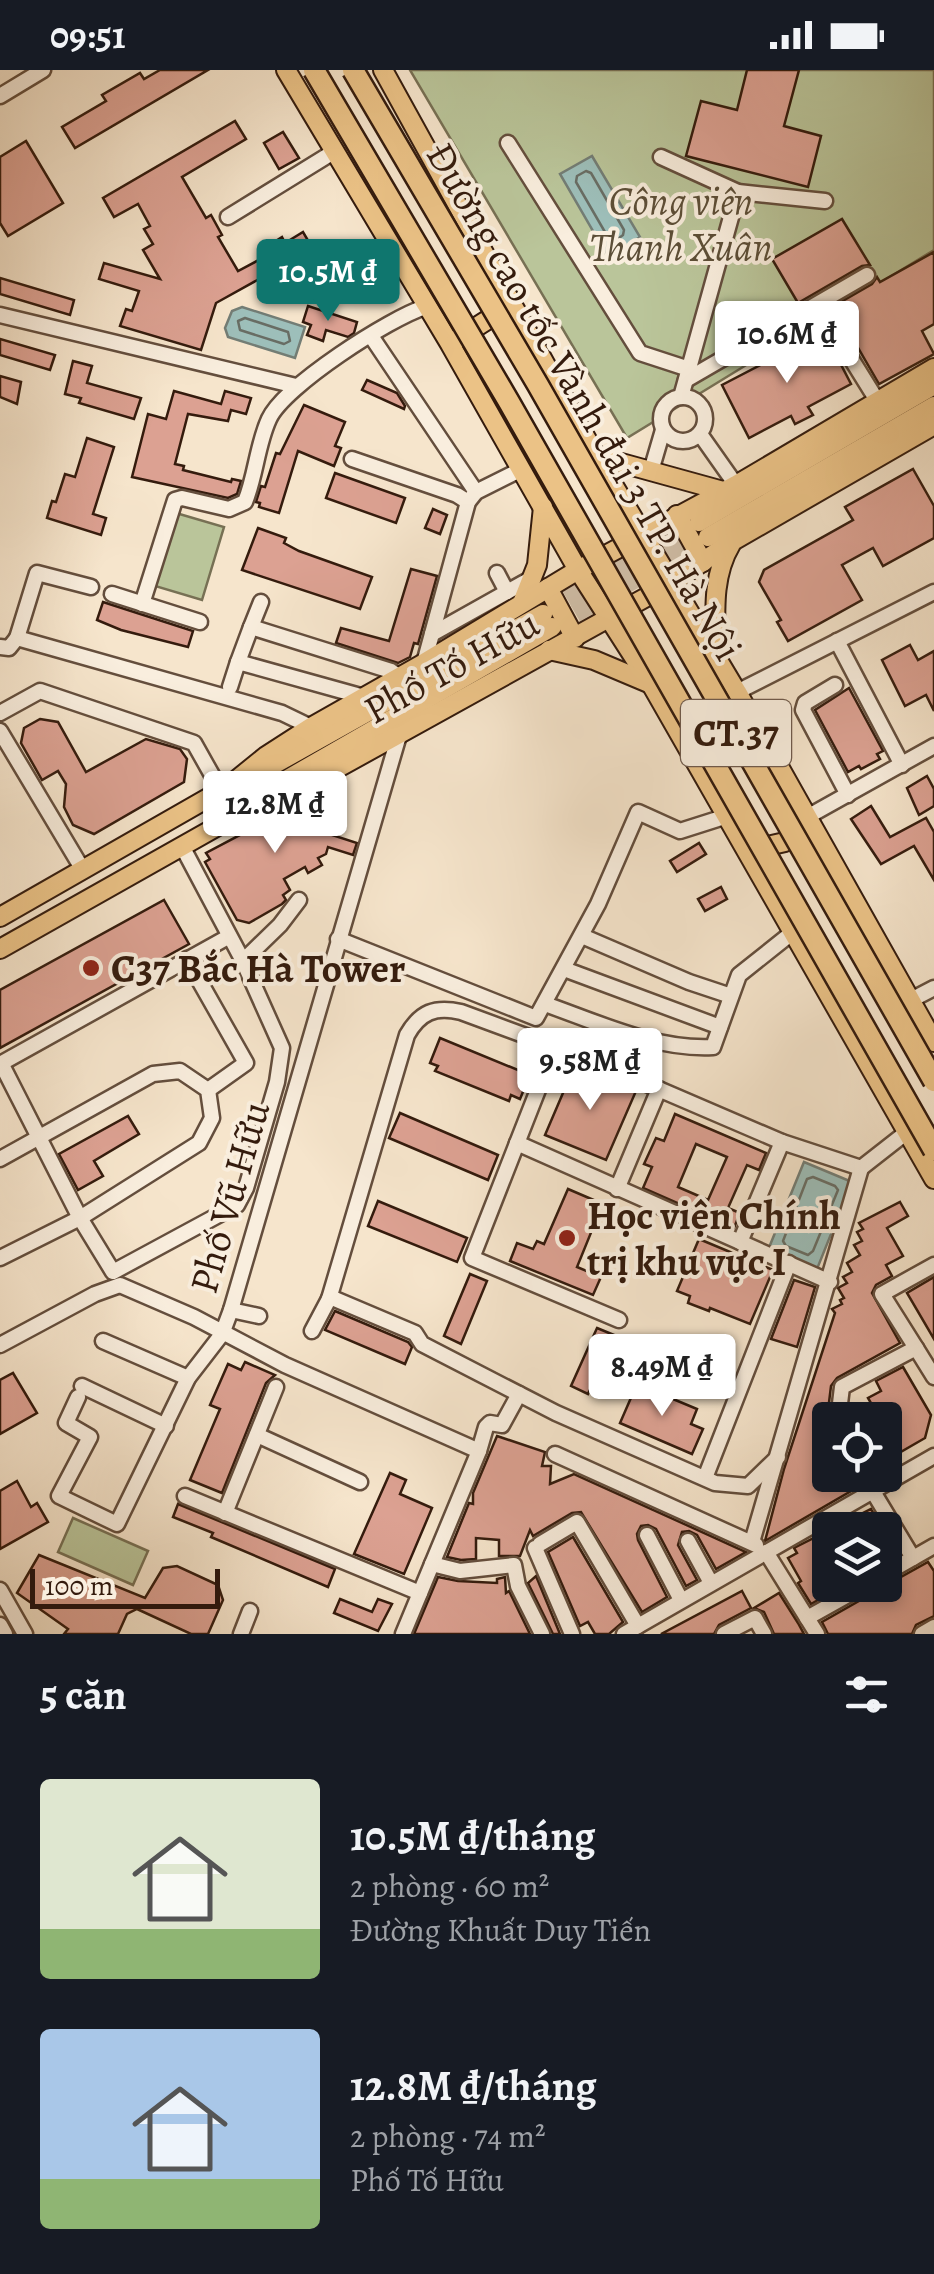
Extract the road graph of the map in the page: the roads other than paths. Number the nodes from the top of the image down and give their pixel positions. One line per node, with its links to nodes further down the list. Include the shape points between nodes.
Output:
1 (43, 70): 8 (street)
2 (286, 70): 10 (main road)
3 (300, 70): 43 (highway, bridge, via 443,315)
4 (314, 70): 43 (highway, Đường cao tốc Vành đai 3 TP. Hà Nội / CT.37, bridge)
5 (353, 70): 24 (highway, Đường cao tốc Vành đai 3 TP. Hà Nội / CT.37, bridge)
6 (367, 70): 24 (highway, bridge, via 450,212)
7 (383, 70): 16 (main road)
8 (0, 96)
9 (508, 143): 23 (street, via 640,352)
10 (335, 150): 14 (street); 17 (main road)
11 (661, 157): 12 (street)
12 (738, 192): 13 (street); 23 (street)
13 (825, 202)
14 (228, 217)
15 (868, 275): 23 (street)
16 (511, 306): 20 (main road); 33 (main road)
17 (425, 307): 19 (street); 20 (main road)
18 (0, 315): 25 (street)
19 (371, 336): 25 (street); 38 (street)
20 (450, 344): 35 (main road)
21 (846, 352): 28 (street)
22 (934, 368): 28 (main road, Phố Tố Hữu)
23 (687, 374): 27 (street)
24 (538, 385): 107 (highway, Đường cao tốc Vành đai 3 TP. Hà Nội / CT.37, bridge)
25 (296, 386): 54 (street, via 270,417 245,502 229,508 175,500)
26 (934, 386): 29 (main road, via 704,530)
27 (680, 397): 31 (street, via 663,409); 32 (street, via 701,406)
28 (878, 402): 37 (main road, Phố Tố Hữu)
29 (934, 406)
30 (934, 425): 42 (main road, Phố Tố Hữu)
31 (662, 430): 32 (street, via 680,442); 36 (street)
32 (700, 434): 37 (street)
33 (596, 456): 36 (main road); 41 (main road)
34 (352, 459): 38 (street)
35 (522, 469): 38 (street); 39 (main road)
36 (651, 471): 37 (main road)
37 (730, 488): 40 (main road, Phố Tố Hữu)
38 (472, 497): 58 (street)
39 (543, 506): 45 (main road); 47 (main road)
40 (677, 514): 41 (main road, Phố Tố Hữu); 44 (main road)
41 (641, 534): 45 (main road, Phố Tố Hữu); 48 (main road)
42 (732, 541): 44 (main road, Phố Tố Hữu); 64 (main road, via 718,570)
43 (592, 548): 114 (highway, Đường cao tốc Vành đai 3 TP. Hà Nội / CT.37, bridge)
44 (703, 562): 48 (main road, Phố Tố Hữu)
45 (578, 570): 47 (main road, Phố Tố Hữu); 55 (main road)
46 (497, 572): 52 (street)
47 (540, 583): 52 (main road); 60 (main road)
48 (670, 584): 55 (main road, Phố Tố Hữu); 64 (main road)
49 (91, 588): 59 (street, via 37,573)
50 (934, 592): 61 (street)
51 (112, 594): 54 (street)
52 (514, 599): 58 (street); 66 (main road, Phố Tố Hữu)
53 (261, 602): 57 (street)
54 (142, 604): 56 (street)
55 (609, 619): 60 (main road, Phố Tố Hữu); 68 (main road)
56 (200, 622)
57 (251, 627): 65 (street); 67 (street)
58 (432, 634): 66 (street)
59 (17, 638): 62 (street, via 9,648); 74 (street)
60 (575, 638): 63 (main road, Phố Tố Hữu)
61 (837, 641): 71 (street); 78 (street)
62 (0, 646)
63 (548, 650): 68 (main road); 76 (main road, Phố Tố Hữu)
64 (716, 660): 71 (main road)
65 (238, 662): 70 (street); 72 (street)
66 (424, 664): 67 (main road, Phố Tố Hữu)
67 (400, 677): 72 (main road, Phố Tố Hữu)
68 (651, 684): 82 (main road)
69 (834, 685): 80 (street, via 803,710)
70 (230, 687)
71 (737, 692): 83 (main road)
72 (364, 697): 74 (main road, Phố Tố Hữu)
73 (0, 713): 79 (street, via 40,691 194,743)
74 (311, 727): 79 (main road, Phố Tố Hữu)
75 (0, 731): 87 (street)
76 (400, 731): 81 (main road, Phố Tố Hữu, via 280,800); 94 (street, Phố Vũ Hữu)
77 (934, 746): 78 (street)
78 (902, 765): 80 (street)
79 (225, 788): 81 (main road, via 547,620); 87 (main road, Phố Tố Hữu)
80 (848, 795): 83 (street)
81 (240, 814): 84 (main road, Phố Tố Hữu)
82 (724, 817): 85 (main road); 92 (street, via 680,831 638,812)
83 (808, 817): 85 (main road, via 785,842); 86 (main road)
84 (182, 848): 93 (street); 95 (main road, Phố Tố Hữu)
85 (744, 850): 88 (main road)
86 (830, 855): 88 (main road, via 796,857); 101 (main road)
87 (83, 870): 90 (main road, Phố Tố Hữu)
88 (768, 887): 91 (main road)
89 (298, 900): 97 (street)
90 (0, 917)
91 (793, 932): 100 (street, via 739,975); 110 (main road)
92 (582, 936): 98 (street); 100 (street)
93 (228, 937): 96 (street); 97 (street)
94 (338, 939): 102 (street, via 536,1018); 126 (street, Phố Vũ Hữu)
95 (0, 949)
96 (187, 959): 106 (street); 109 (street, via 246,1063)
97 (242, 962): 119 (street, via 278,1036 282,1062 237,1205 112,1272)
98 (564, 969): 102 (street); 103 (street)
99 (934, 988): 101 (street)
100 (731, 996): 103 (street)
101 (911, 1000): 104 (main road)
102 (544, 1004): 103 (street, via 686,1048 714,1046)
103 (720, 1027)
104 (934, 1042)
105 (554, 1049): 108 (street); 113 (street); 125 (street, via 446,1009 416,1019)
106 (0, 1063): 111 (street)
107 (934, 1081)
108 (659, 1089): 112 (street); 118 (street)
109 (208, 1090): 111 (street, via 180,1071 153,1074); 119 (street, via 212,1118 198,1143)
110 (907, 1132): 116 (street); 117 (main road)
111 (40, 1136): 115 (street); 119 (street)
112 (782, 1142): 116 (street); 120 (street)
113 (517, 1143): 118 (street); 128 (street, via 472,1258)
114 (934, 1150)
115 (0, 1160)
116 (861, 1168): 124 (street)
117 (934, 1179)
118 (617, 1189): 120 (street)
119 (80, 1218): 121 (street)
120 (740, 1242): 122 (street)
121 (0, 1258)
122 (788, 1263): 124 (street); 146 (street)
123 (934, 1266): 133 (street, via 882,1294)
124 (830, 1282): 144 (street)
125 (329, 1299): 129 (street); 137 (street, via 415,1332 422,1344)
126 (231, 1310): 127 (street); 130 (street, Phố Vũ Hữu)
127 (259, 1316)
128 (619, 1320)
129 (312, 1331)
130 (222, 1334): 132 (street, via 132,1288 110,1286); 135 (street); 141 (street, Phố Vũ Hữu)
131 (103, 1341): 135 (street)
132 (0, 1345)
133 (916, 1348): 134 (street); 138 (street, via 842,1387)
134 (934, 1377)
135 (188, 1378): 139 (street)
136 (276, 1387): 140 (street)
137 (519, 1394): 141 (street, via 502,1426 486,1427); 146 (street)
138 (840, 1402)
139 (166, 1426): 139 (street, via 80,1391 66,1423 90,1437 59,1496 117,1524)
140 (257, 1436): 147 (street); 151 (street)
141 (479, 1450): 157 (street)
142 (556, 1454): 155 (street)
143 (934, 1456): 145 (street)
144 (778, 1457): 146 (street, via 744,1488); 155 (street)
145 (902, 1475)
146 (705, 1478)
147 (360, 1482)
148 (872, 1492): 155 (street)
149 (875, 1492): 156 (street)
150 (185, 1496): 151 (street)
151 (225, 1512): 161 (street)
152 (647, 1535): 162 (street)
153 (688, 1542): 159 (street)
154 (934, 1546): 156 (street)
155 (760, 1549): 159 (street); 165 (street)
156 (913, 1558): 158 (street)
157 (432, 1564): 161 (street); 173 (street, via 460,1571 514,1565)
158 (902, 1564)
159 (712, 1583): 162 (street)
160 (0, 1590): 170 (street)
161 (420, 1593): 172 (street)
162 (681, 1600): 168 (street)
163 (836, 1602): 165 (street)
164 (250, 1611): 171 (street)
165 (807, 1618): 177 (street)
166 (0, 1625): 169 (street)
167 (934, 1627): 178 (street)
168 (631, 1630): 174 (street, via 577,1522 538,1546)
169 (5, 1634)
170 (25, 1634)
171 (241, 1634)
172 (403, 1634)
173 (542, 1634)
174 (572, 1634)
175 (724, 1634): 176 (street, via 755,1618)
176 (764, 1634)
177 (816, 1634)
178 (922, 1634)

